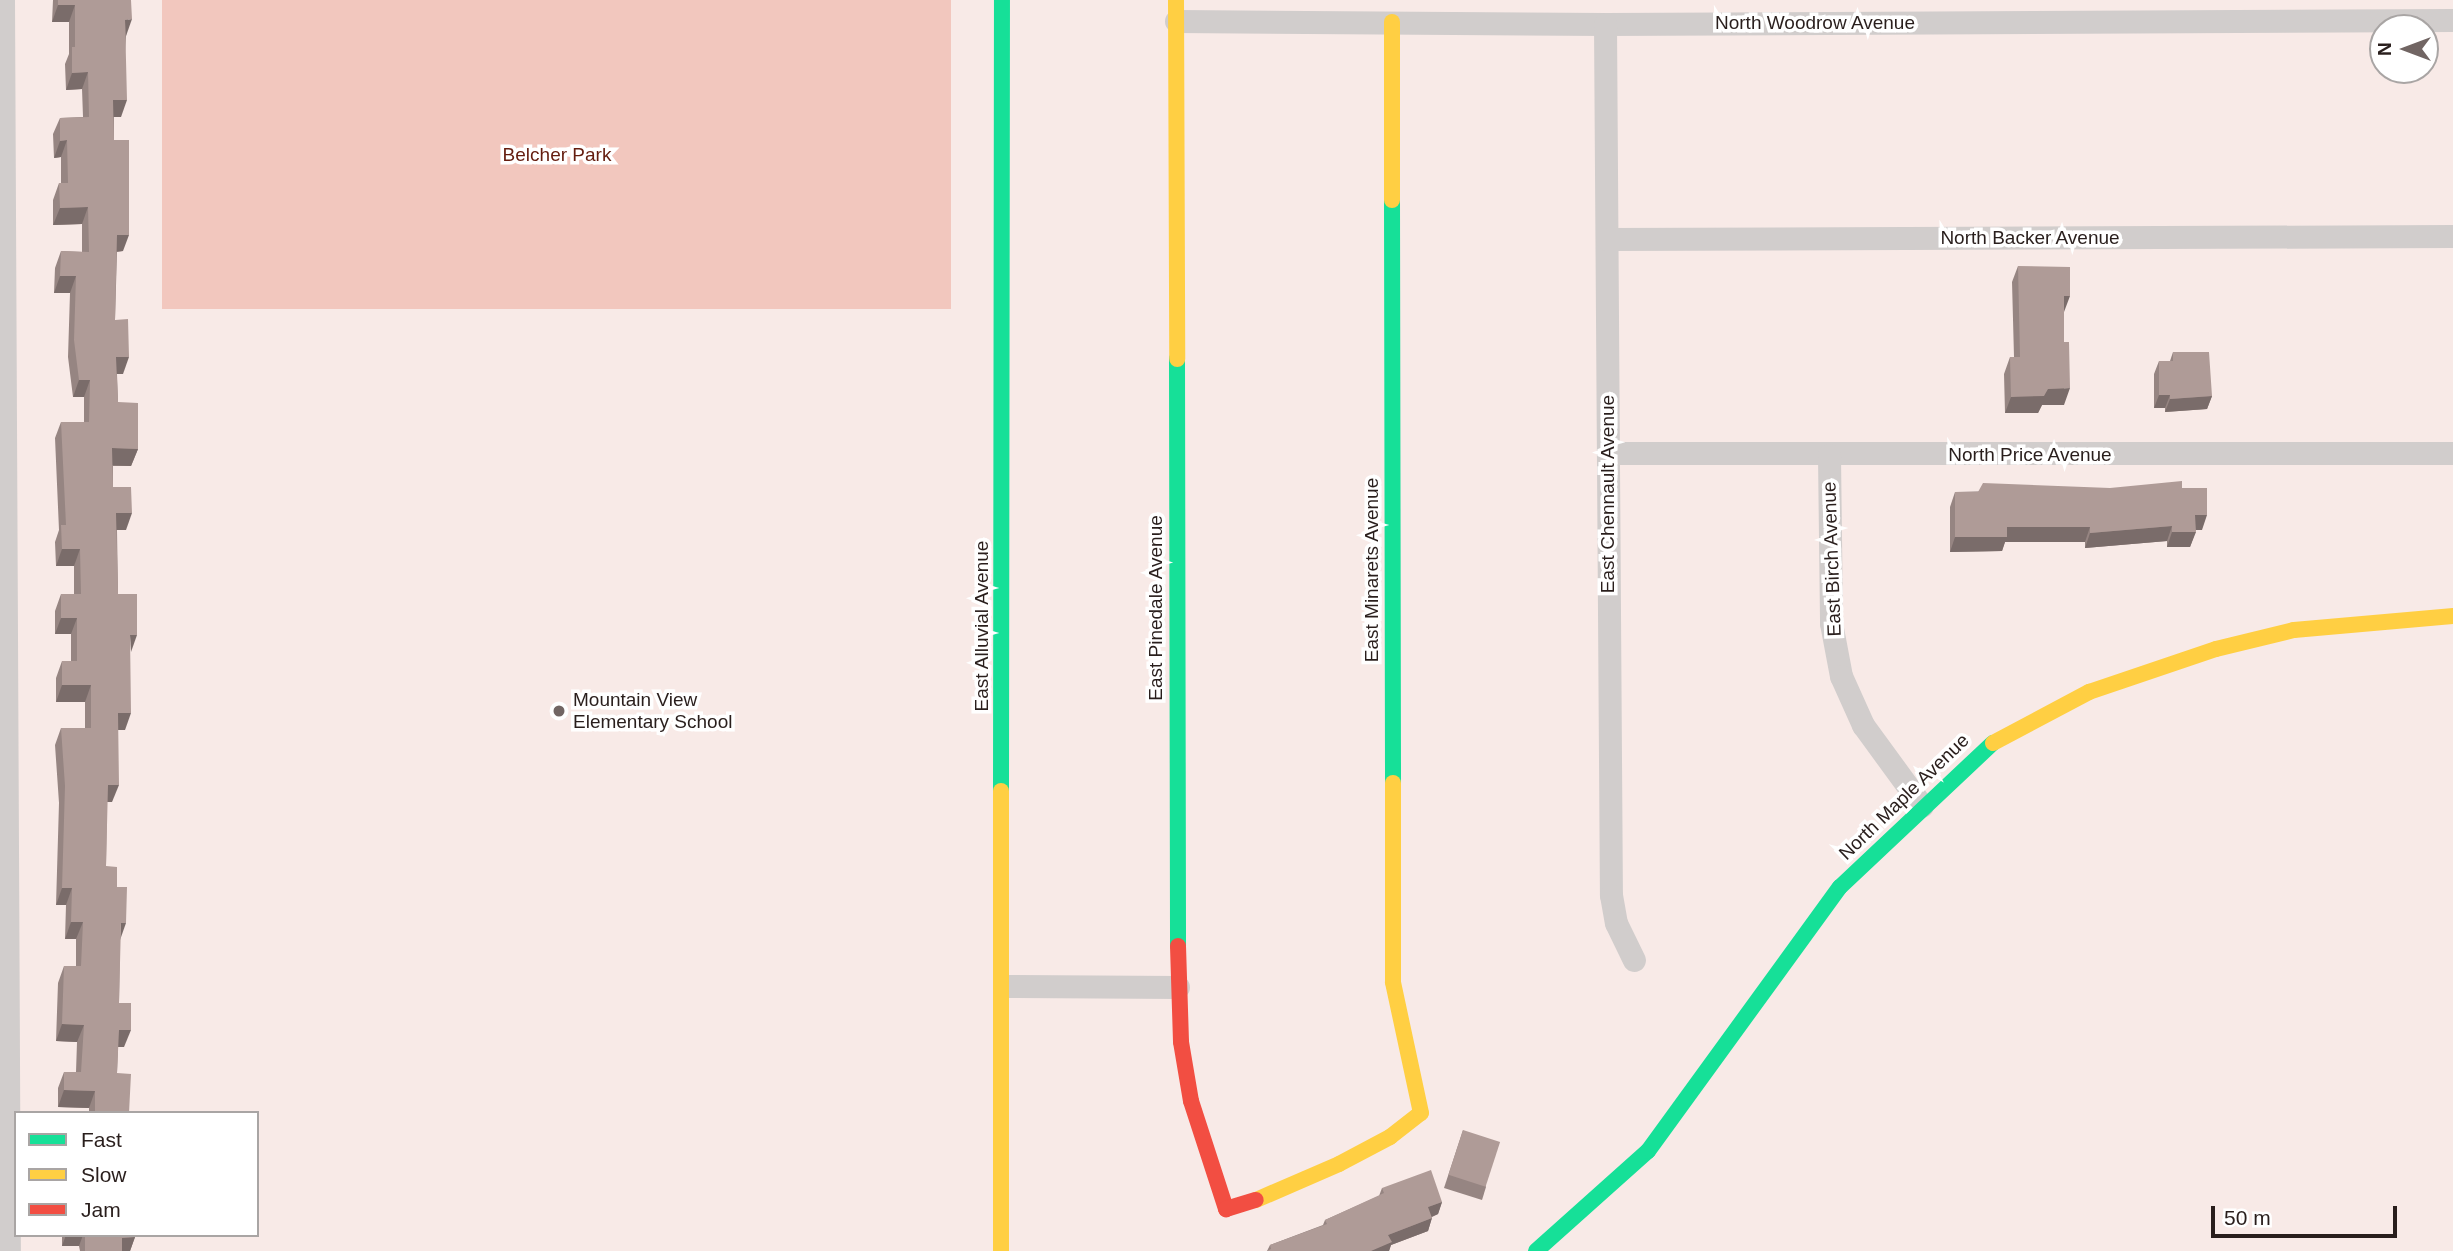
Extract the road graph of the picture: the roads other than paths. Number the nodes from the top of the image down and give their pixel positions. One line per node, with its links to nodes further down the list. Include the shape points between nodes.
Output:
1 (3, 0): 7 (street)
2 (1002, 0): 16 (street, East Alluvial Avenue)
3 (1176, 10): 5 (street, North Woodrow Avenue); 17 (street, East Pinedale Avenue)
4 (2453, 20): 6 (street, North Woodrow Avenue)
5 (1392, 22): 6 (street, North Woodrow Avenue); 18 (street, East Minarets Avenue, via 1394,982 1398,1022 1422,1113 1390,1137 1339,1164 1273,1195)
6 (1605, 24): 9 (street, East Chennault Avenue)
7 (2, 69): 19 (street)
8 (2453, 236): 9 (street, North Backer Avenue)
9 (1607, 239): 10 (street, East Chennault Avenue)
10 (1608, 453): 12 (street, North Price Avenue); 15 (street, East Chennault Avenue, via 1611,895 1616,923)
11 (2453, 453): 12 (street, North Price Avenue)
12 (1829, 455): 14 (street, East Birch Avenue, via 1831,623 1842,676 1863,725)
13 (2453, 616): 14 (street, North Maple Avenue, via 2294,630 2217,649 2090,692 1987,746)
14 (1922, 806): 21 (street, North Maple Avenue, via 1840,887 1648,1151)
15 (1634, 960)
16 (1004, 986): 17 (street); 20 (street, East Alluvial Avenue)
17 (1178, 987): 18 (street, East Pinedale Avenue, via 1191,1101)
18 (1226, 1209)
19 (9, 1251)
20 (1001, 1251)
21 (1536, 1251)

